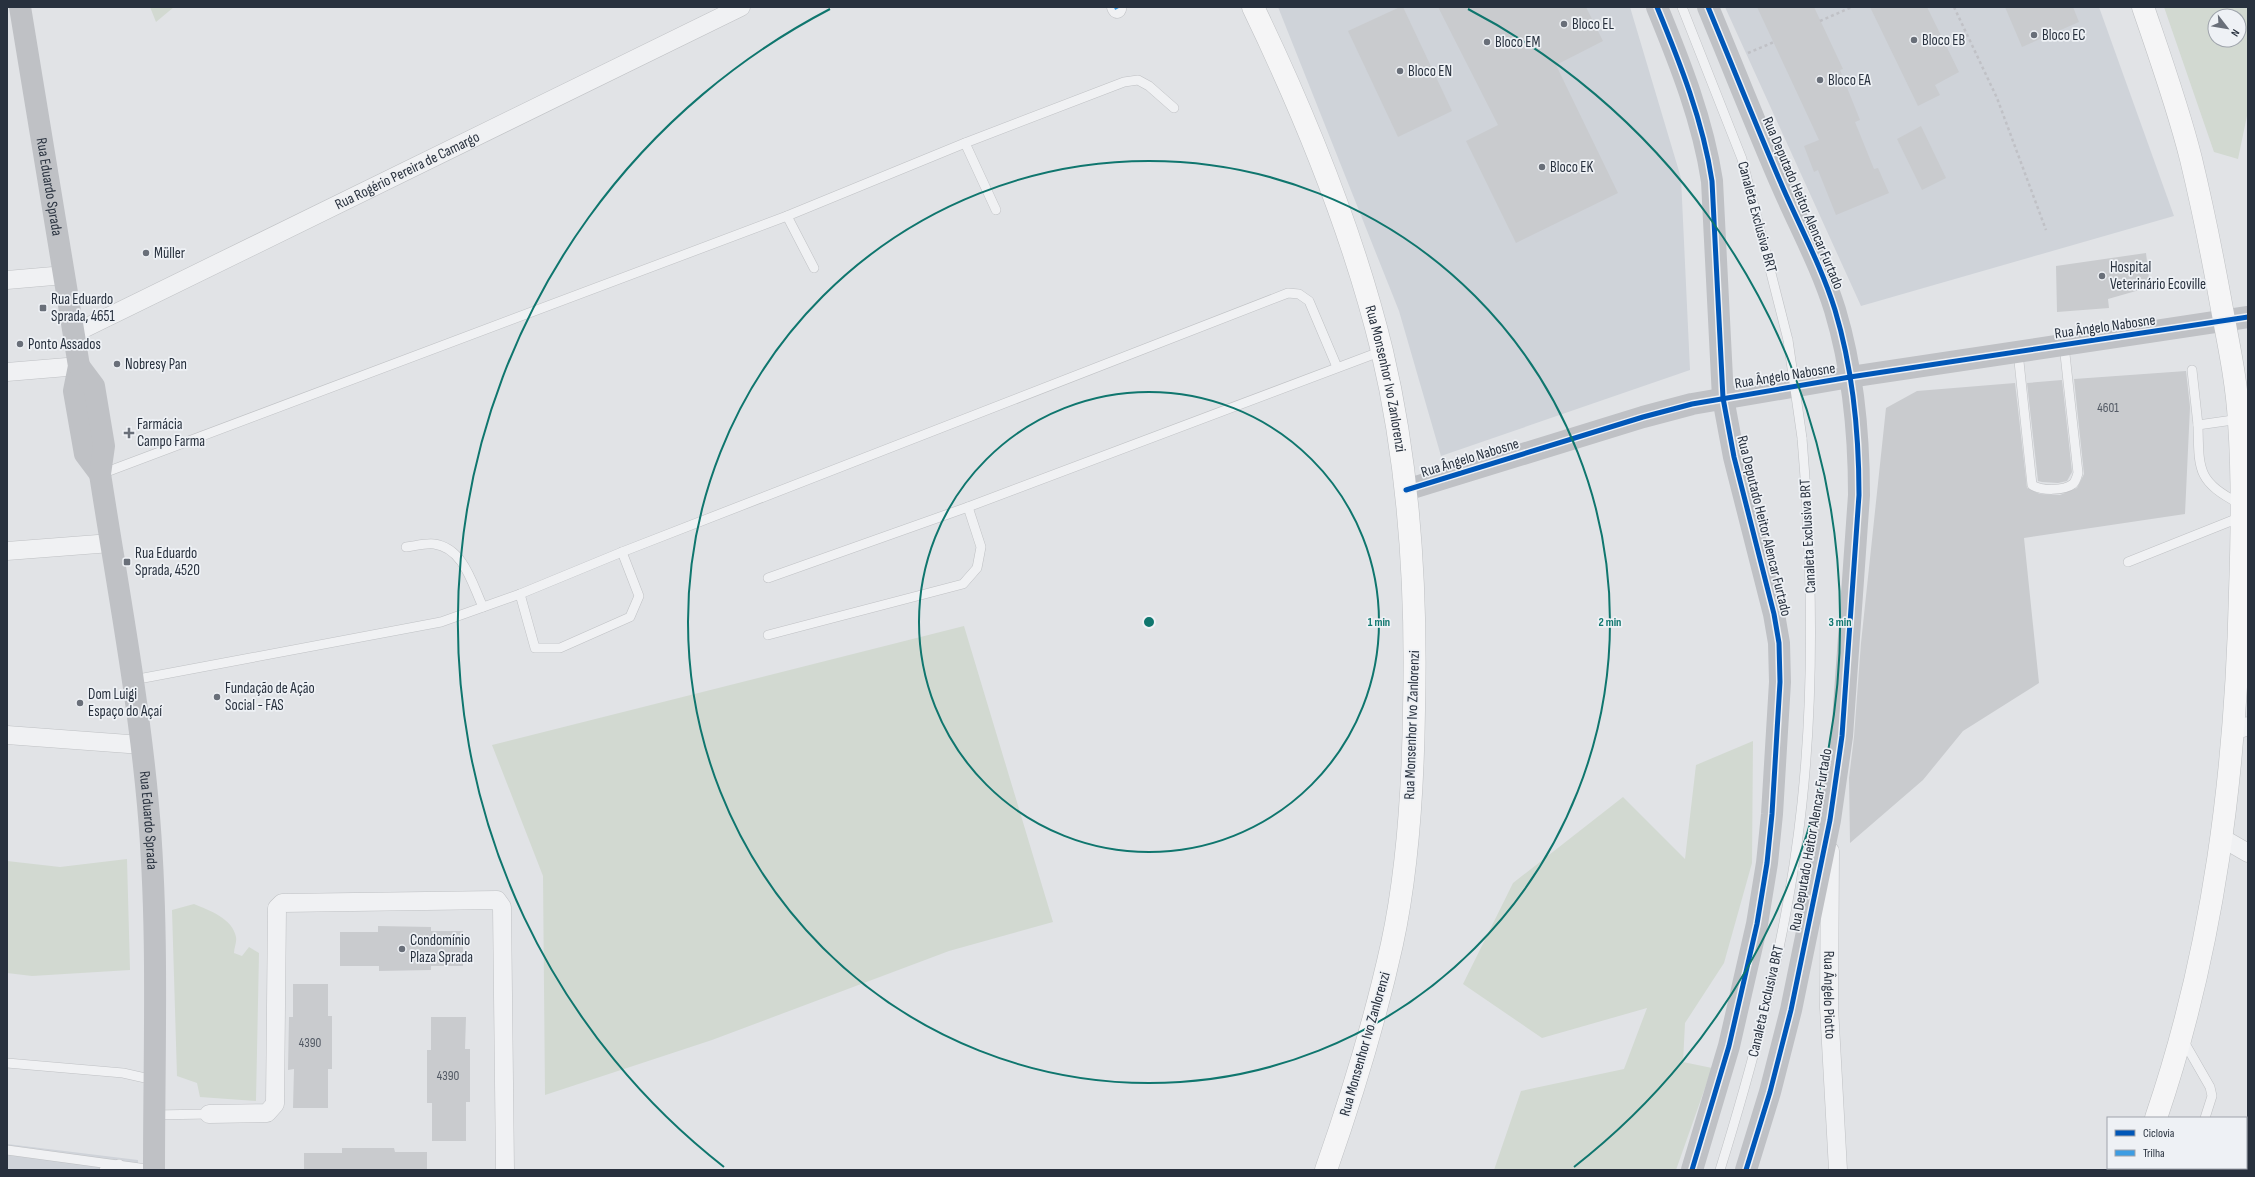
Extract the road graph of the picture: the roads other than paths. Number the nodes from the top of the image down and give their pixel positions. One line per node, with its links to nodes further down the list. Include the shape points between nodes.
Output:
1 (20, 7): 13 (street, Rua Eduardo Sprada)
2 (741, 7): 17 (street, Rua Rogério Pereira de Camargo)
3 (1253, 7): 19 (main road, Rua Monsenhor Ivo Zanlorenzi, via 1306,120 1368,299)
4 (1656, 7): 26 (street, Rua Deputado Heitor Alencar Furtado, via 1693,104 1707,151 1712,189)
5 (1682, 7): 63 (lane, Canaleta Exclusiva BRT, bridge, via 1742,158 1788,340 1802,438 1808,508 1811,659 1802,804 1780,943 1760,1032)
6 (1708, 7): 25 (street, Rua Deputado Heitor Alencar Furtado, via 1773,164 1823,274 1835,311)
7 (2143, 7): 16 (main road, via 2168,79 2191,158)
8 (1174, 108): 9 (lane, via 1149,86 1138,80 1124,82)
9 (965, 143): 10 (lane); 11 (lane)
10 (996, 210)
11 (786, 216): 12 (lane); 29 (lane)
12 (814, 268)
13 (65, 275): 14 (street); 17 (street, Rua Eduardo Sprada)
14 (7, 280)
15 (2248, 317): 16 (street, Rua Ângelo Nabosne)
16 (2224, 322): 18 (street, Rua Ângelo Nabosne); 27 (main road)
17 (74, 334): 21 (street, Rua Eduardo Sprada)
18 (2064, 345): 20 (street, Rua Ângelo Nabosne); 20 (lane, via 2078,472 2074,483 2067,488 2038,489 2032,485)
19 (1382, 351): 22 (lane); 30 (main road, Rua Monsenhor Ivo Zanlorenzi, via 1393,401)
20 (2018, 352): 25 (street, Rua Ângelo Nabosne)
21 (79, 366): 24 (street); 29 (street, Rua Eduardo Sprada, via 74,391 85,454)
22 (1337, 368): 31 (lane); 36 (lane, via 1309,301 1299,294 1288,293)
23 (2192, 370): 28 (lane)
24 (7, 372)
25 (1850, 377): 26 (street, Rua Ângelo Nabosne); 46 (street, Rua Deputado Heitor Alencar Furtado, via 1858,432 1859,495 1842,736)
26 (1723, 398): 30 (street, Rua Ângelo Nabosne, via 1649,415); 62 (street, Rua Deputado Heitor Alencar Furtado, via 1734,457 1774,614 1779,643 1779,690 1772,814 1757,924 1729,1046)
27 (2244, 418): 28 (lane); 32 (main road)
28 (2198, 425): 32 (lane, via 2199,457 2203,476)
29 (100, 474): 33 (street, Rua Eduardo Sprada)
30 (1406, 490): 61 (main road, Rua Monsenhor Ivo Zanlorenzi, via 1414,589 1415,670 1413,771 1405,854 1392,942 1374,1015)
31 (968, 507): 38 (lane); 41 (lane, via 981,547 977,568 963,584)
32 (2242, 511): 37 (lane); 43 (main road, via 2239,664)
33 (111, 543): 35 (street); 42 (street, Rua Eduardo Sprada)
34 (406, 547): 40 (lane, via 434,544 458,555)
35 (7, 551)
36 (622, 552): 39 (lane); 39 (lane, via 639,596 630,618 560,648 535,648)
37 (2128, 562)
38 (768, 578)
39 (520, 594): 40 (lane)
40 (483, 607): 42 (lane, via 441,622)
41 (768, 635)
42 (133, 680): 45 (street, Rua Eduardo Sprada)
43 (2241, 729): 47 (main road)
44 (7, 735): 45 (street)
45 (142, 745): 51 (street, Rua Eduardo Sprada, via 154,891)
46 (1830, 820): 64 (street, Rua Deputado Heitor Alencar Furtado, via 1791,1010); 65 (street, Rua Ângelo Piotto, via 1829,1007)
47 (2222, 838): 48 (street); 49 (main road, via 2204,942)
48 (2248, 853)
49 (2181, 1037): 54 (main road); 55 (lane, via 2210,1087 2212,1096)
50 (7, 1062): 51 (lane, via 123,1073)
51 (154, 1080): 53 (street, Rua Eduardo Sprada)
52 (209, 1114): 53 (lane); 60 (street, via 267,1113 275,1104 276,908 282,902 497,900 502,907)
53 (154, 1115): 59 (street, Rua Eduardo Sprada)
54 (2156, 1117)
55 (2205, 1117)
56 (7, 1150): 57 (lane)
57 (120, 1164): 58 (lane); 59 (lane)
58 (104, 1170)
59 (154, 1170)
60 (505, 1170)
61 (1326, 1170)
62 (1692, 1170)
63 (1720, 1170)
64 (1746, 1170)
65 (1838, 1170)

